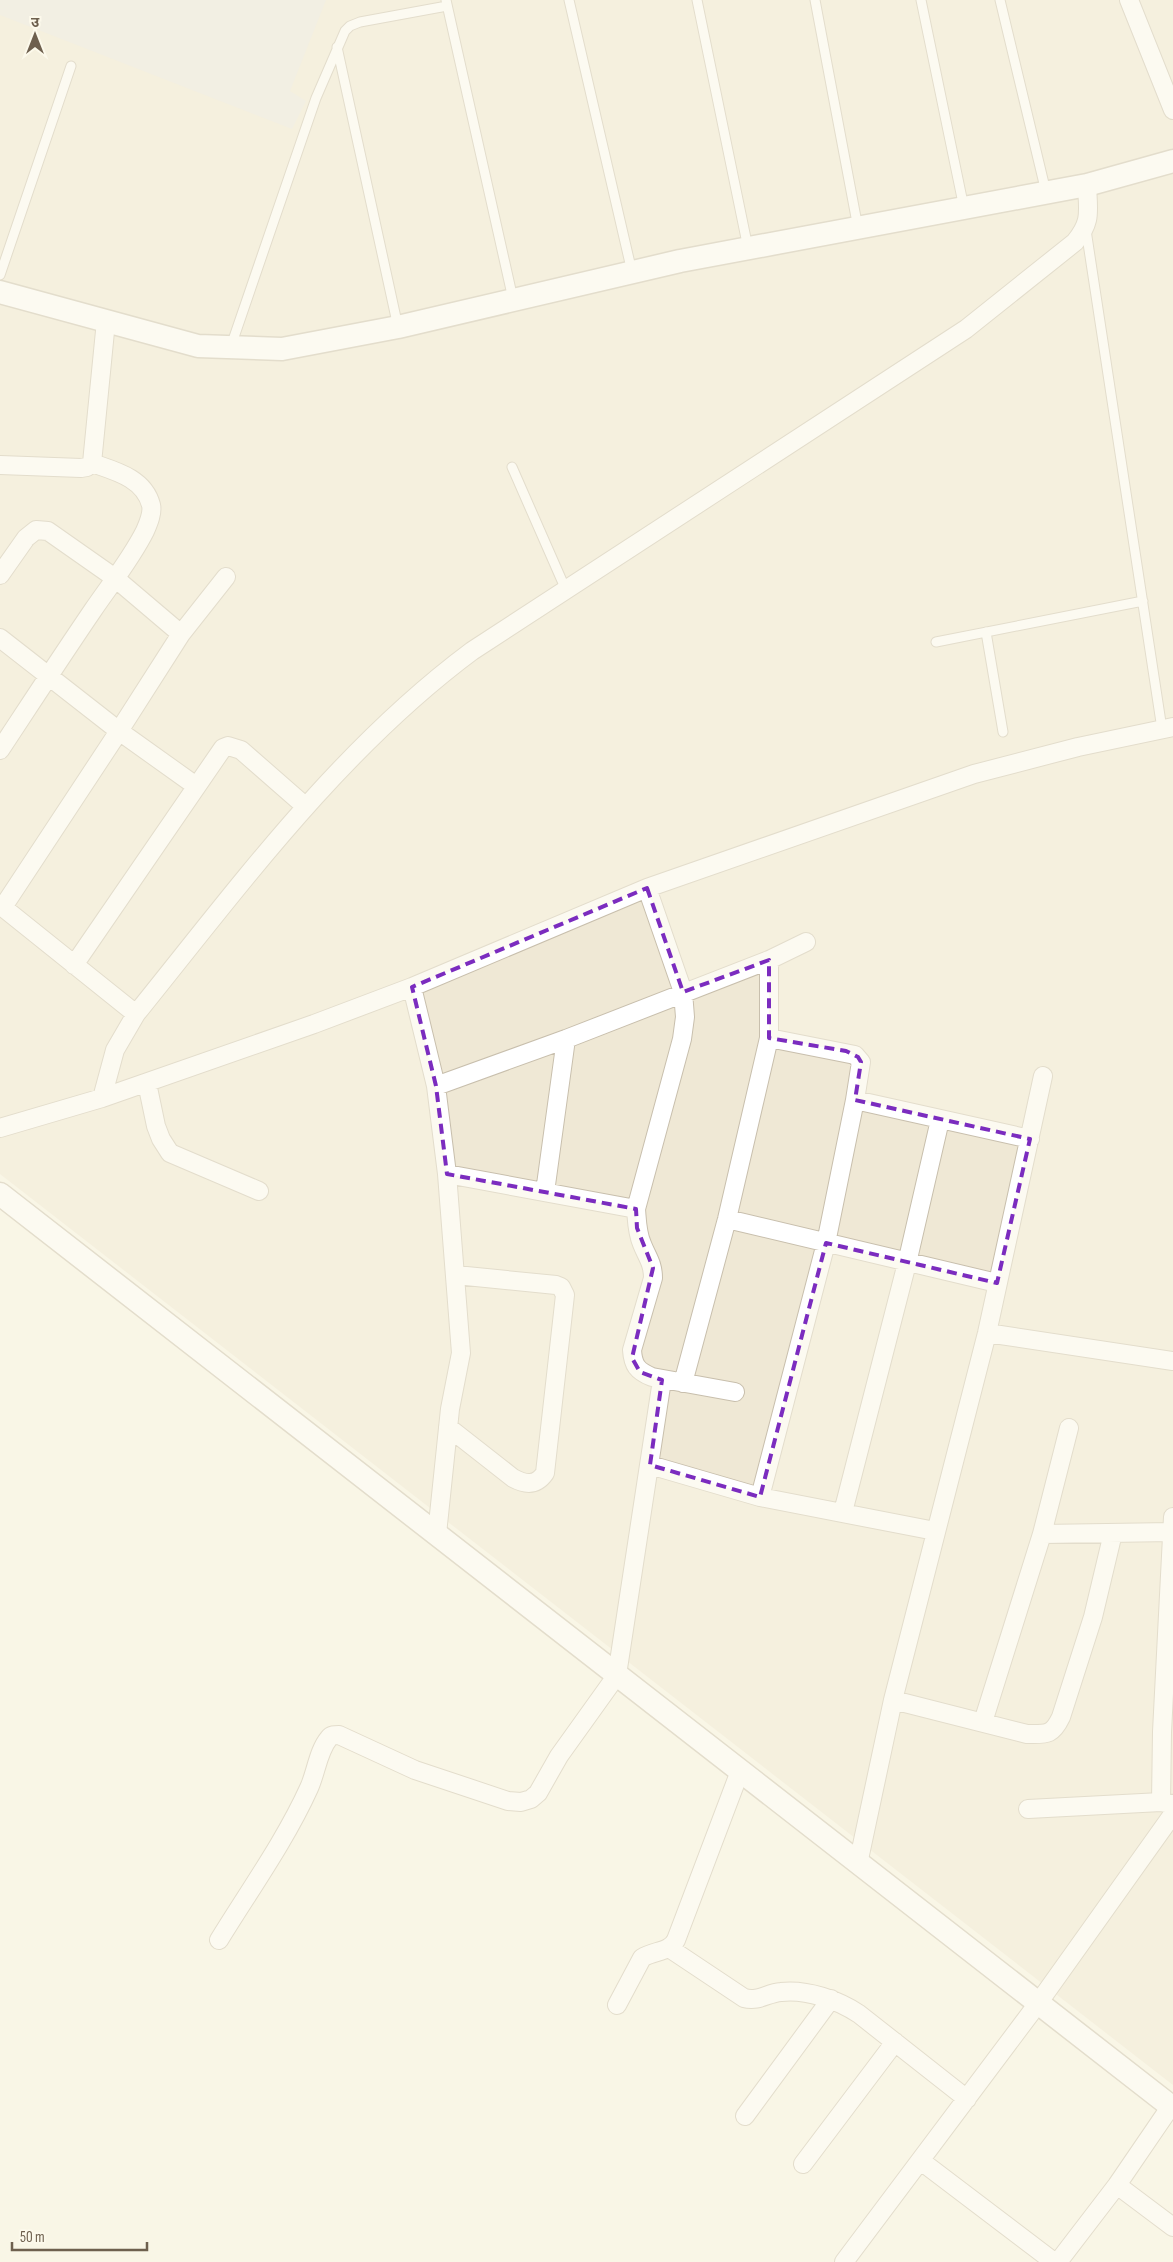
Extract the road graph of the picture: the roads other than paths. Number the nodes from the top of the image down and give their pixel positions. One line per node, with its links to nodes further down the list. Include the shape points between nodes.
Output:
1 (570, 0): 18 (lane)
2 (697, 0): 17 (lane)
3 (815, 0): 15 (lane)
4 (921, 0): 14 (lane)
5 (1000, 0): 13 (lane)
6 (1129, 0): 10 (street)
7 (446, 3): 8 (lane, via 360,22 345,31); 21 (lane)
8 (337, 46): 23 (lane); 24 (lane)
9 (71, 66): 19 (lane)
10 (1173, 110)
11 (1173, 161): 12 (street)
12 (1087, 185): 13 (street); 16 (street)
13 (1046, 193): 14 (street)
14 (964, 208): 15 (street)
15 (858, 228): 17 (street)
16 (1086, 228): 31 (street, via 1075,242 966,329); 32 (lane)
17 (748, 248): 18 (street)
18 (632, 272): 21 (street)
19 (0, 275)
20 (0, 292): 22 (street)
21 (513, 300): 23 (street)
22 (106, 321): 24 (street, via 198,346); 25 (street)
23 (398, 327): 24 (street, via 282,349)
24 (230, 348)
25 (92, 463): 26 (street, via 81,468); 30 (street, via 132,479 150,504 144,532)
26 (0, 465)
27 (512, 467): 31 (lane)
28 (0, 575): 30 (street, via 26,538 36,530 44,530)
29 (226, 577): 34 (street)
30 (115, 578): 34 (street); 37 (street)
31 (566, 590): 43 (street, via 430,682 395,713)
32 (1143, 601): 33 (lane); 38 (lane)
33 (986, 632): 36 (lane); 40 (lane)
34 (181, 634): 39 (street)
35 (0, 638): 37 (street)
36 (936, 642)
37 (48, 676): 39 (street); 41 (street)
38 (1168, 728): 44 (street, via 974,774)
39 (120, 731): 42 (street); 45 (street)
40 (1003, 732)
41 (0, 750)
42 (196, 786): 43 (street, via 218,752 223,748 234,748 241,750); 48 (street)
43 (305, 806): 51 (street)
44 (647, 888): 49 (street); 50 (street)
45 (1, 906): 48 (street)
46 (806, 942): 47 (street)
47 (769, 960): 50 (street); 52 (street)
48 (74, 965): 51 (street)
49 (412, 987): 55 (street); 56 (street)
50 (683, 992): 53 (street); 66 (street, via 682,1039)
51 (136, 1014): 57 (street, via 115,1050)
52 (769, 1038): 58 (street, via 855,1055 861,1062); 67 (street)
53 (566, 1039): 56 (street); 64 (street)
54 (1043, 1076): 61 (street)
55 (147, 1083): 57 (street); 63 (street, via 156,1126 170,1153)
56 (436, 1086): 62 (street)
57 (102, 1098): 60 (street)
58 (855, 1100): 59 (street); 68 (street)
59 (940, 1120): 61 (street); 69 (street)
60 (0, 1128)
61 (1030, 1139): 71 (street)
62 (447, 1174): 64 (street); 70 (street)
63 (259, 1191)
64 (545, 1192): 66 (street)
65 (0, 1194): 85 (street)
66 (636, 1209): 74 (street, via 637,1228 651,1260 653,1278 632,1358 640,1372)
67 (727, 1218): 68 (street); 75 (street)
68 (826, 1243): 69 (street); 80 (street)
69 (908, 1263): 71 (street); 81 (street)
70 (456, 1275): 77 (street, via 461,1353); 77 (street, via 556,1285 561,1287 564,1295 545,1473 540,1480 523,1483 513,1478)
71 (996, 1283): 72 (street)
72 (987, 1333): 73 (street); 83 (street)
73 (1173, 1361)
74 (662, 1380): 75 (street); 79 (street)
75 (683, 1383): 76 (street)
76 (735, 1392)
77 (448, 1427): 85 (street)
78 (1069, 1428): 86 (street)
79 (650, 1465): 80 (street); 87 (street)
80 (760, 1497): 81 (street)
81 (842, 1512): 83 (street)
82 (1172, 1525): 84 (street); 91 (street, via 1162,1732)
83 (935, 1530): 88 (street)
84 (1113, 1533): 86 (street); 89 (street, via 1094,1617 1054,1730 1048,1734 1027,1734)
85 (437, 1534): 87 (street)
86 (1042, 1534): 89 (street)
87 (618, 1675): 90 (street); 94 (street, via 559,1756 538,1793 520,1802 508,1801 416,1770 333,1735 297,1811)
88 (893, 1700): 89 (street); 93 (street)
89 (983, 1722)
90 (740, 1771): 93 (street); 95 (street, via 676,1940)
91 (1169, 1807): 92 (street); 97 (street)
92 (1028, 1809)
93 (858, 1864): 97 (street)
94 (219, 1940)
95 (669, 1948): 96 (street, via 749,1999 784,1991); 98 (street, via 642,1958)
96 (831, 1998): 99 (street, via 859,2014); 102 (street)
97 (1039, 2002): 100 (street); 101 (street)
98 (618, 2005)
99 (895, 2042): 100 (street); 104 (street)
100 (967, 2099): 103 (street)
101 (1172, 2106): 105 (street)
102 (744, 2116)
103 (921, 2160): 107 (street); 108 (street)
104 (803, 2164)
105 (1117, 2185): 106 (street); 108 (street)
106 (1173, 2227)
107 (844, 2262)
108 (1056, 2262)

